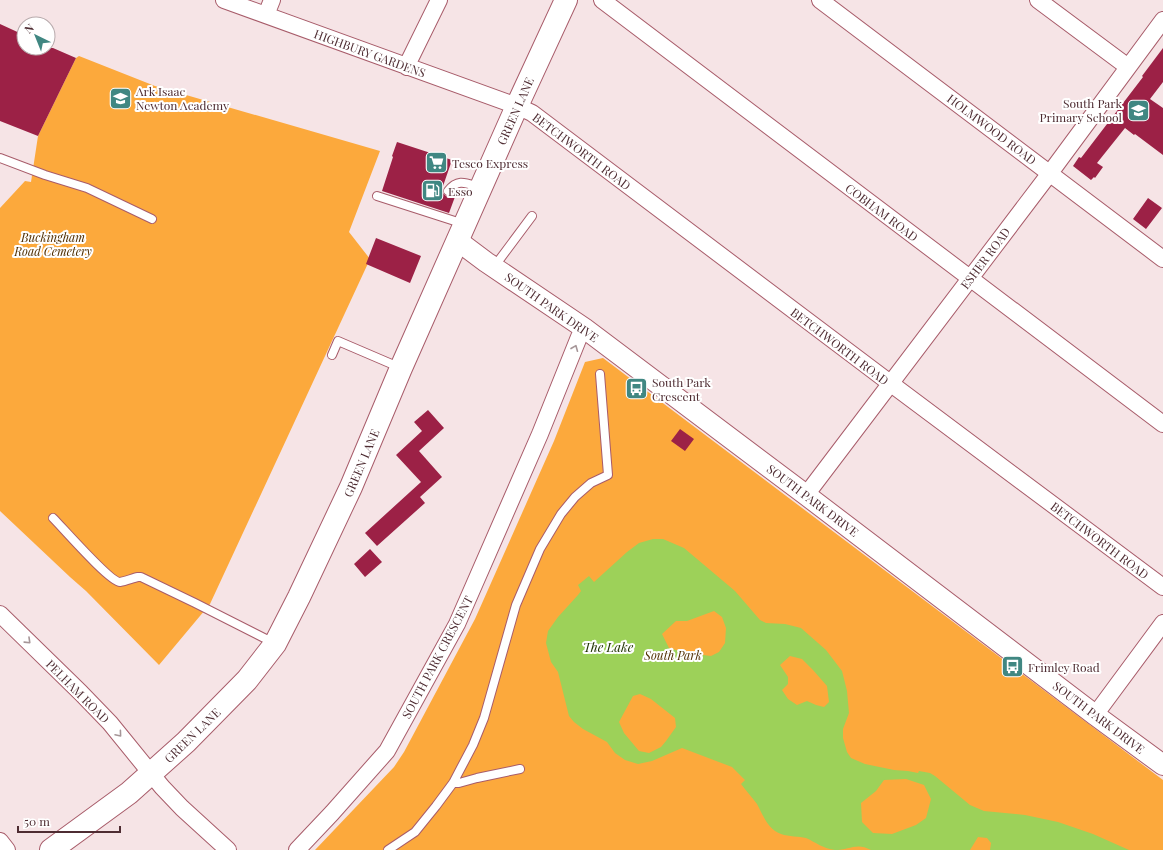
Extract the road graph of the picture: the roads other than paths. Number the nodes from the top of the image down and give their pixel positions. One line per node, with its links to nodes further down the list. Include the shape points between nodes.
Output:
1 (224, 0): 8 (street, HIGHBURY GARDENS)
2 (272, 0): 8 (street)
3 (439, 0): 10 (street)
4 (566, 0): 12 (main road, GREEN LANE)
5 (602, 0): 23 (street, COBHAM ROAD)
6 (820, 0): 14 (street, HOLMWOOD ROAD)
7 (1038, 0): 11 (street)
8 (266, 15): 10 (street, HIGHBURY GARDENS)
9 (1163, 20): 11 (street, ESHER ROAD)
10 (407, 67): 12 (street, HIGHBURY GARDENS)
11 (1128, 67): 14 (street, ESHER ROAD)
12 (517, 106): 15 (main road, GREEN LANE); 28 (street, BETCHWORTH ROAD, via 532,113)
13 (0, 158): 19 (lane, via 87,188)
14 (1050, 173): 21 (street, HOLMWOOD ROAD); 23 (street, ESHER ROAD)
15 (481, 188): 16 (lane, via 461,182 456,183); 20 (main road, GREEN LANE)
16 (448, 191)
17 (377, 196): 20 (lane, via 441,214)
18 (532, 216): 22 (lane)
19 (152, 219)
20 (461, 233): 22 (street, SOUTH PARK DRIVE); 26 (main road, GREEN LANE)
21 (1163, 259)
22 (494, 266): 24 (street, SOUTH PARK DRIVE)
23 (970, 278): 28 (street, ESHER ROAD); 29 (street, COBHAM ROAD)
24 (584, 328): 30 (street, SOUTH PARK DRIVE); 45 (street, SOUTH PARK CRESCENT, one-way to 24, via 387,751 458,624)
25 (332, 355): 26 (lane, via 338,341)
26 (402, 368): 35 (main road, GREEN LANE, via 351,487)
27 (600, 374): 40 (lane, via 608,475 591,483 575,497 540,549 516,605 484,718)
28 (890, 383): 30 (street, ESHER ROAD); 32 (street, BETCHWORTH ROAD)
29 (1163, 424)
30 (806, 495): 36 (street, SOUTH PARK DRIVE)
31 (53, 518): 35 (lane, via 115,580 120,582 140,576)
32 (1163, 587)
33 (0, 614): 39 (street, PELHAM ROAD, one-way to 39, via 82,693 137,755)
34 (1163, 624): 36 (street)
35 (274, 644): 39 (main road, GREEN LANE, via 247,680 186,742)
36 (1095, 715): 37 (street, SOUTH PARK DRIVE)
37 (1163, 765)
38 (520, 769): 40 (lane)
39 (150, 774): 43 (main road, GREEN LANE, via 129,793); 44 (street, PELHAM ROAD, via 182,808)
40 (453, 783): 46 (lane, via 415,832)
41 (0, 841): 42 (street)
42 (7, 850)
43 (51, 850)
44 (228, 850)
45 (297, 850)
46 (388, 850)

